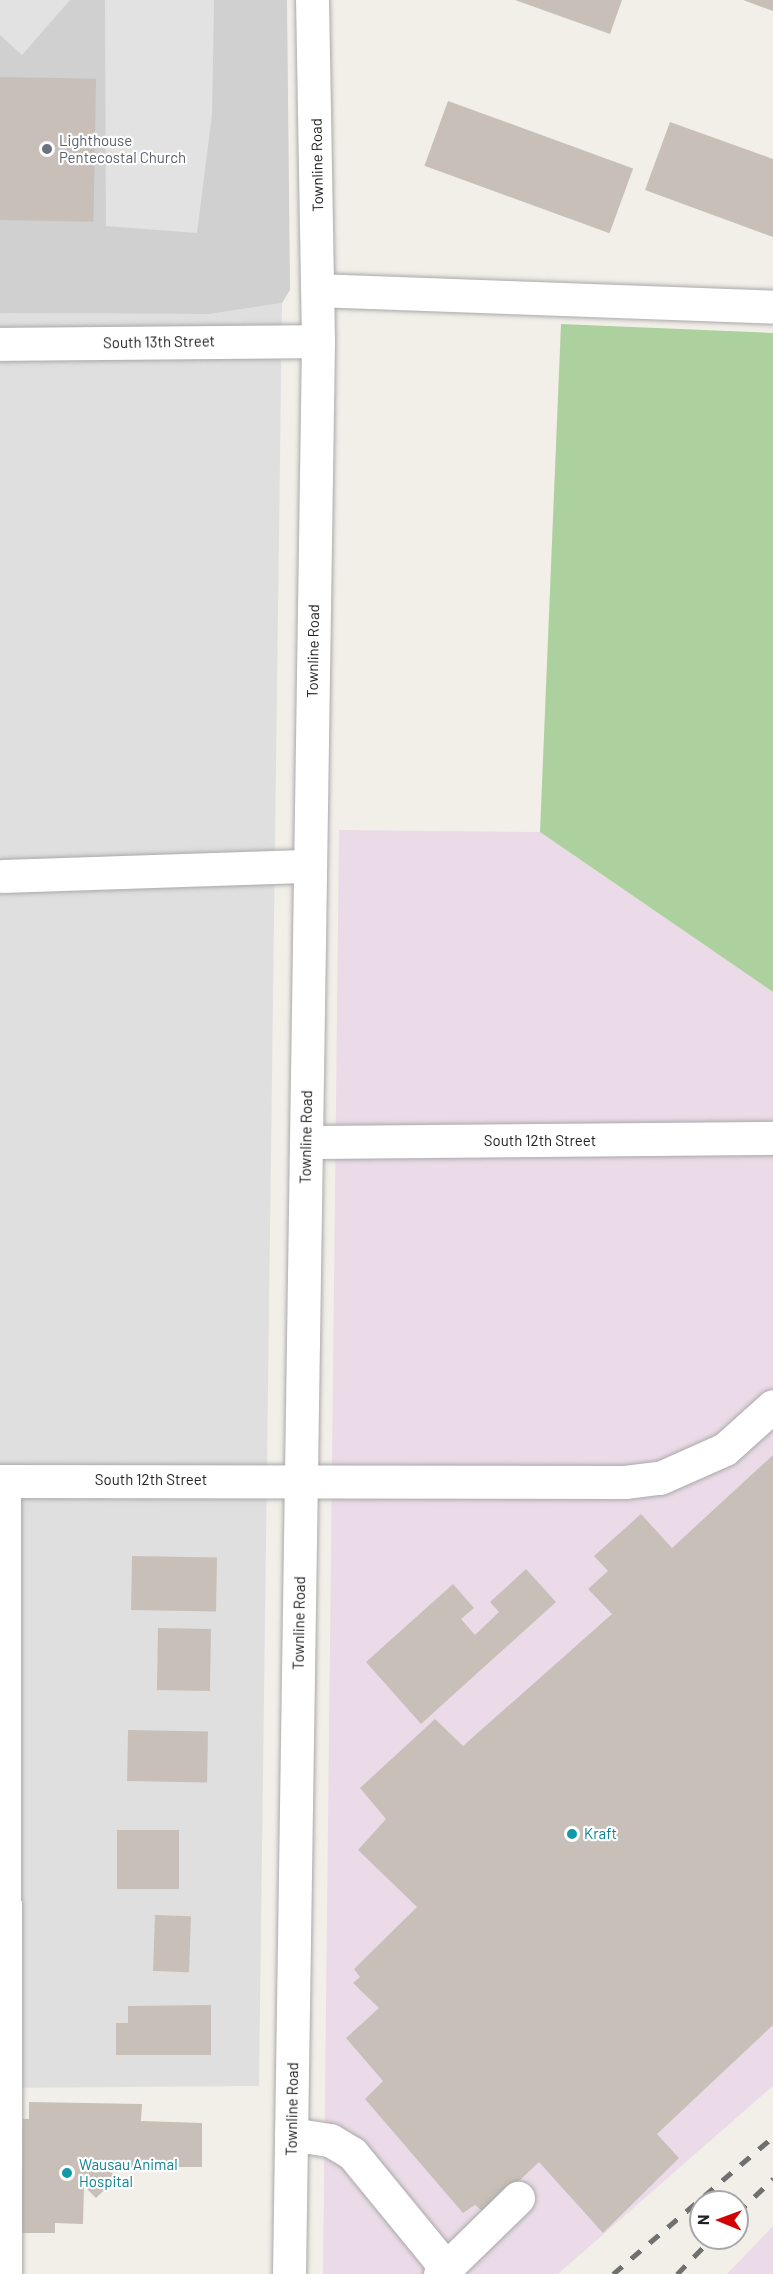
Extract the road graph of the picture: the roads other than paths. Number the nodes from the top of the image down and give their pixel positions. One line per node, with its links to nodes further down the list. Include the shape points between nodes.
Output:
1 (312, 0): 2 (street, Townline Road)
2 (318, 290): 3 (street); 4 (street, Townline Road)
3 (773, 307)
4 (318, 341): 5 (street, South 13th Street); 6 (street, Townline Road)
5 (0, 344)
6 (310, 866): 7 (street); 9 (street, Townline Road)
7 (3, 876)
8 (773, 1138): 9 (street, South 12th Street)
9 (306, 1142): 11 (street, Townline Road)
10 (773, 1406): 11 (street, South 12th Street, via 725,1449 660,1478 582,1483)
11 (302, 1479): 12 (street, South 12th Street); 13 (street, Townline Road)
12 (2, 1481): 16 (street)
13 (291, 2134): 15 (street, via 330,2140 352,2153); 17 (street, Townline Road)
14 (519, 2198): 15 (street)
15 (443, 2271)
16 (5, 2274)
17 (289, 2274)

